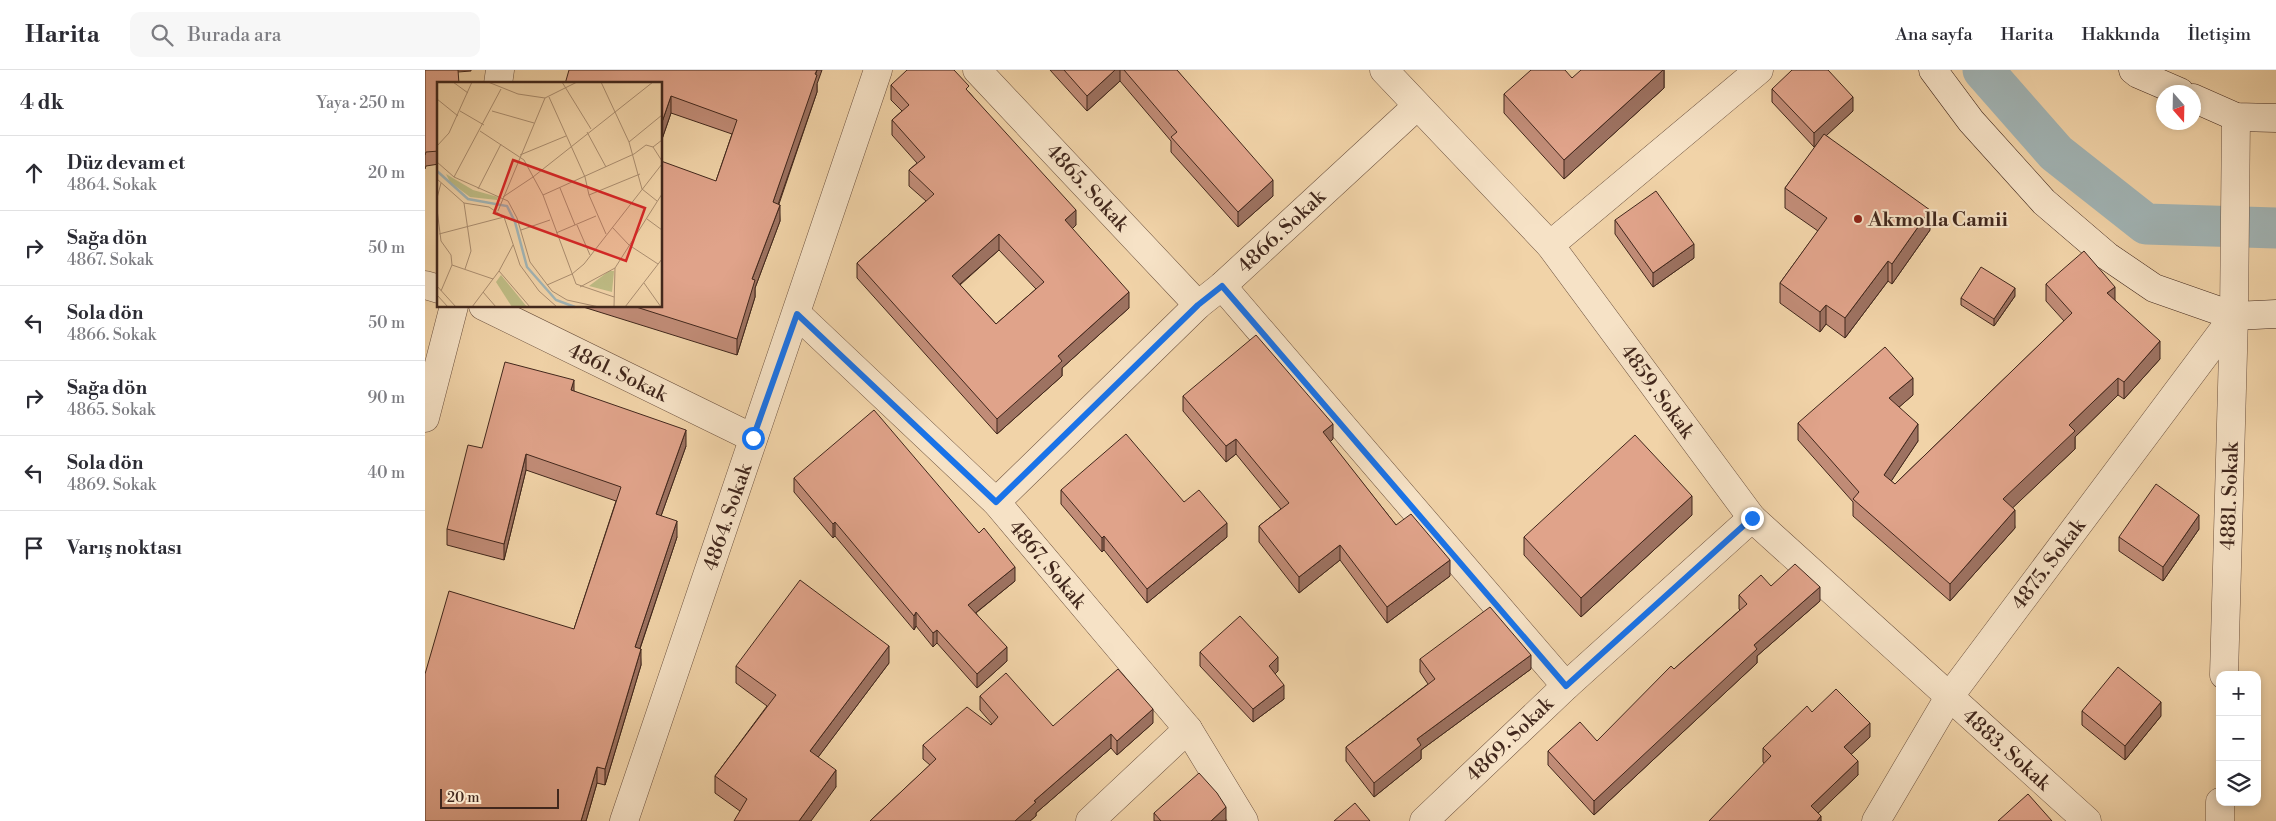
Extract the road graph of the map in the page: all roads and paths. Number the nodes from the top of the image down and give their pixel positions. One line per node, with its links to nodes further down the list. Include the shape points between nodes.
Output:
1 (878, 70): 17 (street, 4864. Sokak)
2 (977, 70): 14 (street, 4865. Sokak)
3 (1384, 70): 9 (street, 4859. Sokak)
4 (1759, 70): 12 (street)
5 (1933, 70): 19 (street, via 1971,120 2044,202 2107,256 2154,288)
6 (2138, 71): 7 (street)
7 (2166, 85)
8 (2201, 102): 10 (street)
9 (1417, 106): 12 (street, 4859. Sokak); 13 (street, 4866. Sokak)
10 (2236, 117): 11 (street); 19 (street, 4881. Sokak)
11 (2276, 118)
12 (1550, 245): 23 (street, 4859. Sokak)
13 (1222, 286): 14 (street, 4866. Sokak); 25 (street)
14 (1198, 305): 22 (street, 4866. Sokak)
15 (453, 308): 20 (street)
16 (487, 308): 21 (street, 4861. Sokak)
17 (797, 314): 21 (street, 4864. Sokak); 22 (street, 4867. Sokak)
18 (2276, 314): 19 (street)
19 (2234, 316): 24 (street, 4881. Sokak); 26 (street, 4875. Sokak)
20 (425, 418)
21 (753, 438): 29 (street, 4864. Sokak)
22 (996, 502): 27 (street, 4867. Sokak)
23 (1752, 518): 25 (street, 4869. Sokak); 26 (street, 4859. Sokak)
24 (2224, 671)
25 (1566, 686): 32 (street, 4869. Sokak)
26 (1949, 697): 33 (street, 4875. Sokak); 34 (street, 4883. Sokak)
27 (1187, 729): 30 (street); 31 (street, 4867. Sokak)
28 (2220, 806): 35 (street)
29 (624, 821)
30 (1091, 821)
31 (1244, 821)
32 (1424, 821)
33 (1875, 821)
34 (2087, 821)
35 (2220, 821)

